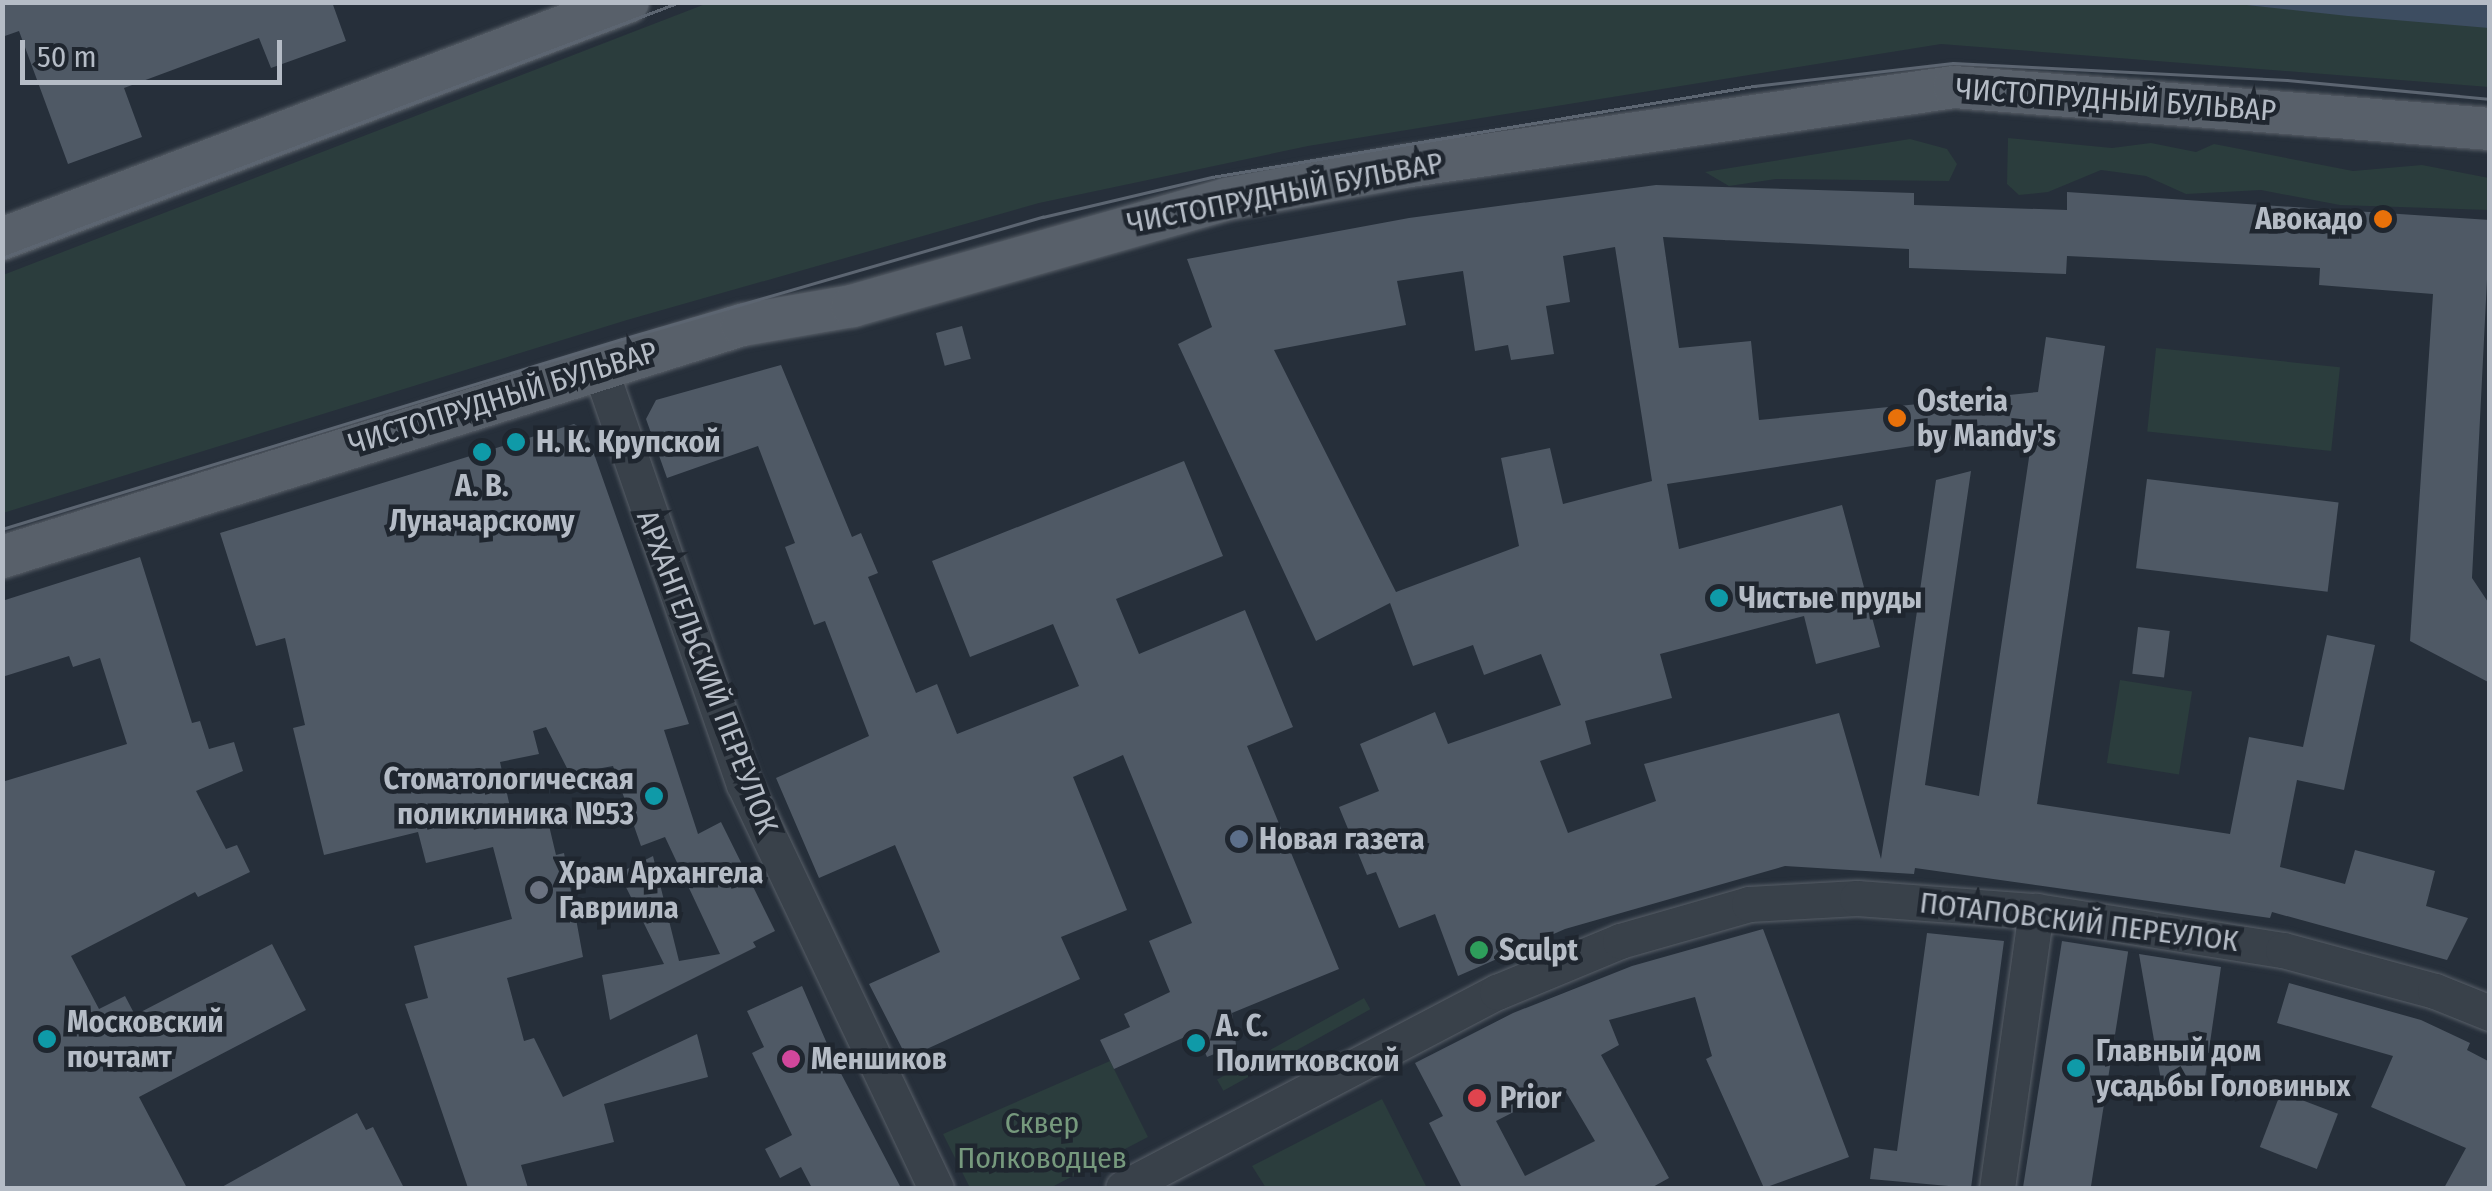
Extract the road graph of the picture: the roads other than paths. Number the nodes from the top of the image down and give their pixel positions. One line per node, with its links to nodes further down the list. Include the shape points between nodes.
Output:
1 (628, 2): 3 (main road)
2 (2490, 129): 4 (main road, ЧИСТОПРУДНЫЙ БУЛЬВАР, via 1954,87 1227,198 852,306 742,326)
3 (2, 239)
4 (598, 366): 5 (main road, ЧИСТОПРУДНЫЙ БУЛЬВАР); 8 (street, АРХАНГЕЛЬСКИЙ ПЕРЕУЛОК, via 744,784)
5 (2, 556)
6 (2036, 911): 7 (street, ПОТАПОВСКИЙ ПЕРЕУЛОК, via 2283,950 2435,991); 9 (street, ПОТАПОВСКИЙ ПЕРЕУЛОК, via 1857,898 1786,900 1620,940 1376,1050); 10 (street)
7 (2490, 1014)
8 (936, 1188)
9 (1122, 1188)
10 (1997, 1188)

